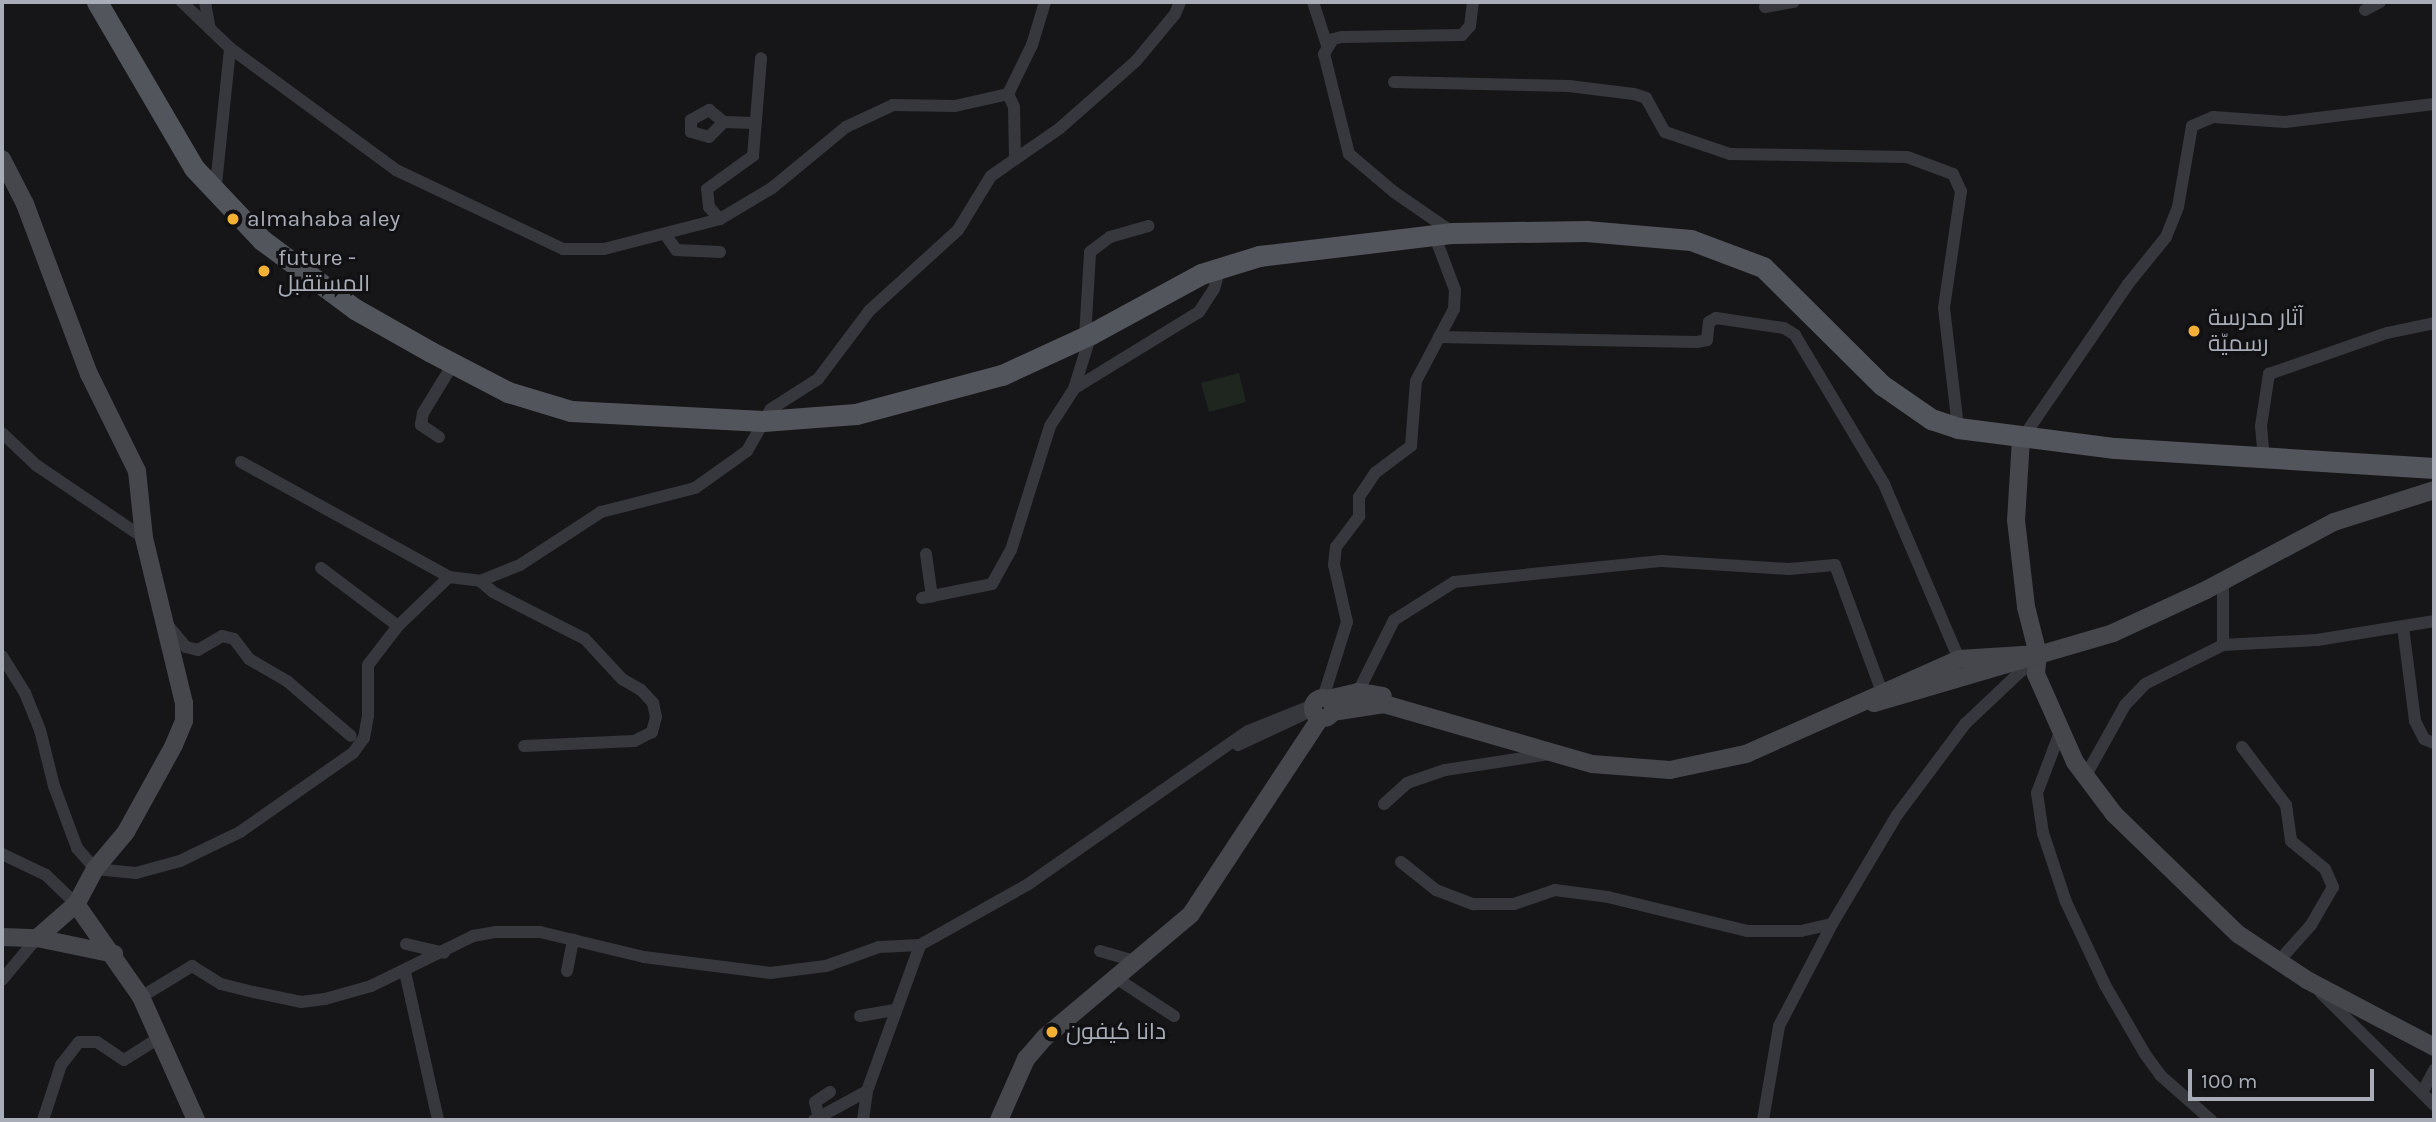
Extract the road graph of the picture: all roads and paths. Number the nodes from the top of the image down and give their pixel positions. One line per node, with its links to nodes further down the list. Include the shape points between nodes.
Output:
1 (97, 2): 23 (main road, via 150,98)
2 (182, 2): 12 (street)
3 (205, 2): 12 (street)
4 (1045, 2): 17 (street, via 1032,45)
5 (1180, 2): 21 (street, via 1136,61 1060,128)
6 (1313, 2): 13 (street)
7 (1473, 2): 13 (street, via 1470,26 1462,35 1367,34 1333,39)
8 (1794, 2): 10 (street)
9 (2380, 2): 11 (street)
10 (1765, 7)
11 (2365, 10)
12 (210, 29): 14 (street)
13 (1328, 45): 26 (street, via 1324,54 1349,153)
14 (230, 48): 23 (street); 27 (street, via 415,183 532,237 563,249 585,251)
15 (761, 58): 20 (street, via 762,88)
16 (1394, 82): 36 (street, via 1569,86 1634,94 1646,98 1665,132 1730,154 1907,157 1953,174 1961,191 1944,308)
17 (1008, 94): 21 (street, via 1014,107); 24 (street, via 955,106 877,109 825,142 772,188)
18 (2434, 104): 39 (street, via 2285,122 2213,117 2192,126 2178,206 2166,237)
19 (724, 122): 20 (street)
20 (753, 123): 24 (street, via 758,137 753,156 707,189 709,207)
21 (1015, 158): 35 (street, via 991,176 958,230 864,317 818,379 771,409)
22 (2, 159): 44 (street, via 25,204 89,374 137,471)
23 (215, 194): 33 (main road, via 262,240 355,310)
24 (720, 219): 27 (street)
25 (1148, 226): 31 (street, via 1110,237 1090,252)
26 (1444, 233): 29 (main road, via 1324,245); 32 (street, via 1456,299); 36 (main road, via 1660,235 1691,240 1746,259 1763,267 1882,385 1931,419)
27 (666, 234): 28 (street, via 676,250)
28 (720, 252)
29 (1220, 268): 31 (main road); 34 (street, via 1214,289 1199,312)
30 (2434, 323): 40 (street, via 2387,333 2269,374 2261,426)
31 (1088, 335): 34 (street); 35 (main road, via 972,386 856,414)
32 (1439, 337): 56 (street, via 1697,342 1707,340 1709,322 1716,318 1784,328 1795,335 1884,484); 61 (street, via 1416,381 1411,446 1376,473 1359,498 1359,516 1336,547 1334,565 1347,622)
33 (453, 364): 35 (main road, via 508,392 571,411); 38 (street, via 423,413 421,425)
34 (1074, 389): 45 (street, via 1050,426 1011,550 992,584 927,597)
35 (763, 421): 48 (street, via 747,451 695,488 601,512 520,565)
36 (1958, 428): 39 (main road)
37 (2, 433): 44 (street, via 36,465)
38 (439, 437)
39 (2021, 439): 40 (main road); 57 (street, via 2016,483 2018,551)
40 (2264, 460): 42 (main road)
41 (241, 462): 47 (street)
42 (2434, 468)
43 (2434, 491): 49 (street, via 2342,518)
44 (144, 538): 51 (street)
45 (926, 554)
46 (321, 568): 52 (street)
47 (449, 577): 48 (street); 52 (street)
48 (480, 581): 66 (street, via 585,639 622,679 653,703 652,732 634,741)
49 (2223, 581): 54 (street); 57 (street, via 2113,633)
50 (2434, 621): 53 (street)
51 (165, 622): 64 (street, via 186,647 198,650 222,636 234,639 249,659 288,681); 73 (street, via 184,721 125,832)
52 (398, 626): 73 (street, via 368,665 370,698 364,738 340,765 266,817 180,861 136,873)
53 (2403, 627): 54 (street, via 2317,640); 65 (street, via 2415,721 2424,739)
54 (2223, 645): 69 (street, via 2145,684 2125,705)
55 (2, 656): 73 (street, via 25,693 40,730 68,829)
56 (1959, 659): 57 (street); 59 (street)
57 (2037, 659): 60 (street); 63 (street, via 2037,678); 75 (street, via 1965,724 1897,815)
58 (1358, 692): 59 (street, via 1394,620 1454,582 1498,574 1662,561 1789,569 1835,565); 61 (street); 62 (street, via 1412,705)
59 (1882, 692): 60 (street)
60 (1862, 705): 68 (street, via 1746,754 1694,767 1613,768)
61 (1320, 708): 62 (street, via 1374,703); 80 (street, via 1271,719 1027,885); 84 (street, via 1270,795 1191,914)
62 (1441, 719): 68 (street)
63 (2059, 735): 69 (street); 109 (street, via 2037,793 2043,833 2066,902 2105,985 2145,1054 2160,1075)
64 (351, 736)
65 (2434, 743)
66 (524, 746)
67 (2242, 747): 85 (street, via 2286,805 2291,841 2325,869 2333,887 2311,925)
68 (1550, 754): 70 (street, via 1445,770 1407,783)
69 (2085, 777): 85 (street, via 2114,814 2205,905)
70 (1384, 804)
71 (2, 854): 74 (street, via 47,875)
72 (1401, 862): 75 (street, via 1436,890 1473,904 1514,904 1555,890 1608,897 1748,931 1801,931)
73 (94, 869): 74 (street)
74 (76, 904): 77 (street); 83 (street)
75 (1832, 923): 108 (street, via 1779,1026)
76 (2, 937): 77 (street)
77 (37, 938): 83 (street); 90 (street)
78 (573, 940): 80 (street, via 644,957 770,973 826,966 879,947); 82 (street, via 540,932 495,932 472,936); 86 (street)
79 (406, 944): 82 (street)
80 (920, 945): 92 (street)
81 (1100, 951): 84 (street)
82 (444, 953): 87 (street)
83 (114, 954): 91 (street)
84 (1135, 961): 88 (street)
85 (2277, 963): 89 (street)
86 (566, 971)
87 (405, 972): 91 (street, via 349,994 301,1002 222,984 192,966); 105 (street)
88 (1113, 976): 94 (street); 107 (street, via 1026,1059)
89 (2307, 980): 96 (street); 99 (street)
90 (2, 981)
91 (141, 997): 95 (street)
92 (894, 1010): 93 (street); 98 (street)
93 (860, 1016)
94 (1174, 1016)
95 (159, 1038): 103 (street, via 124,1060 97,1042 79,1042 61,1065); 104 (street)
96 (2434, 1047)
97 (2434, 1070): 99 (street)
98 (867, 1091): 102 (street); 106 (street)
99 (2423, 1091): 101 (street)
100 (830, 1092): 102 (street, via 815,1102)
101 (2434, 1105)
102 (816, 1119)
103 (43, 1120)
104 (196, 1120)
105 (438, 1120)
106 (863, 1120)
107 (999, 1120)
108 (1763, 1120)
109 (2211, 1120)

